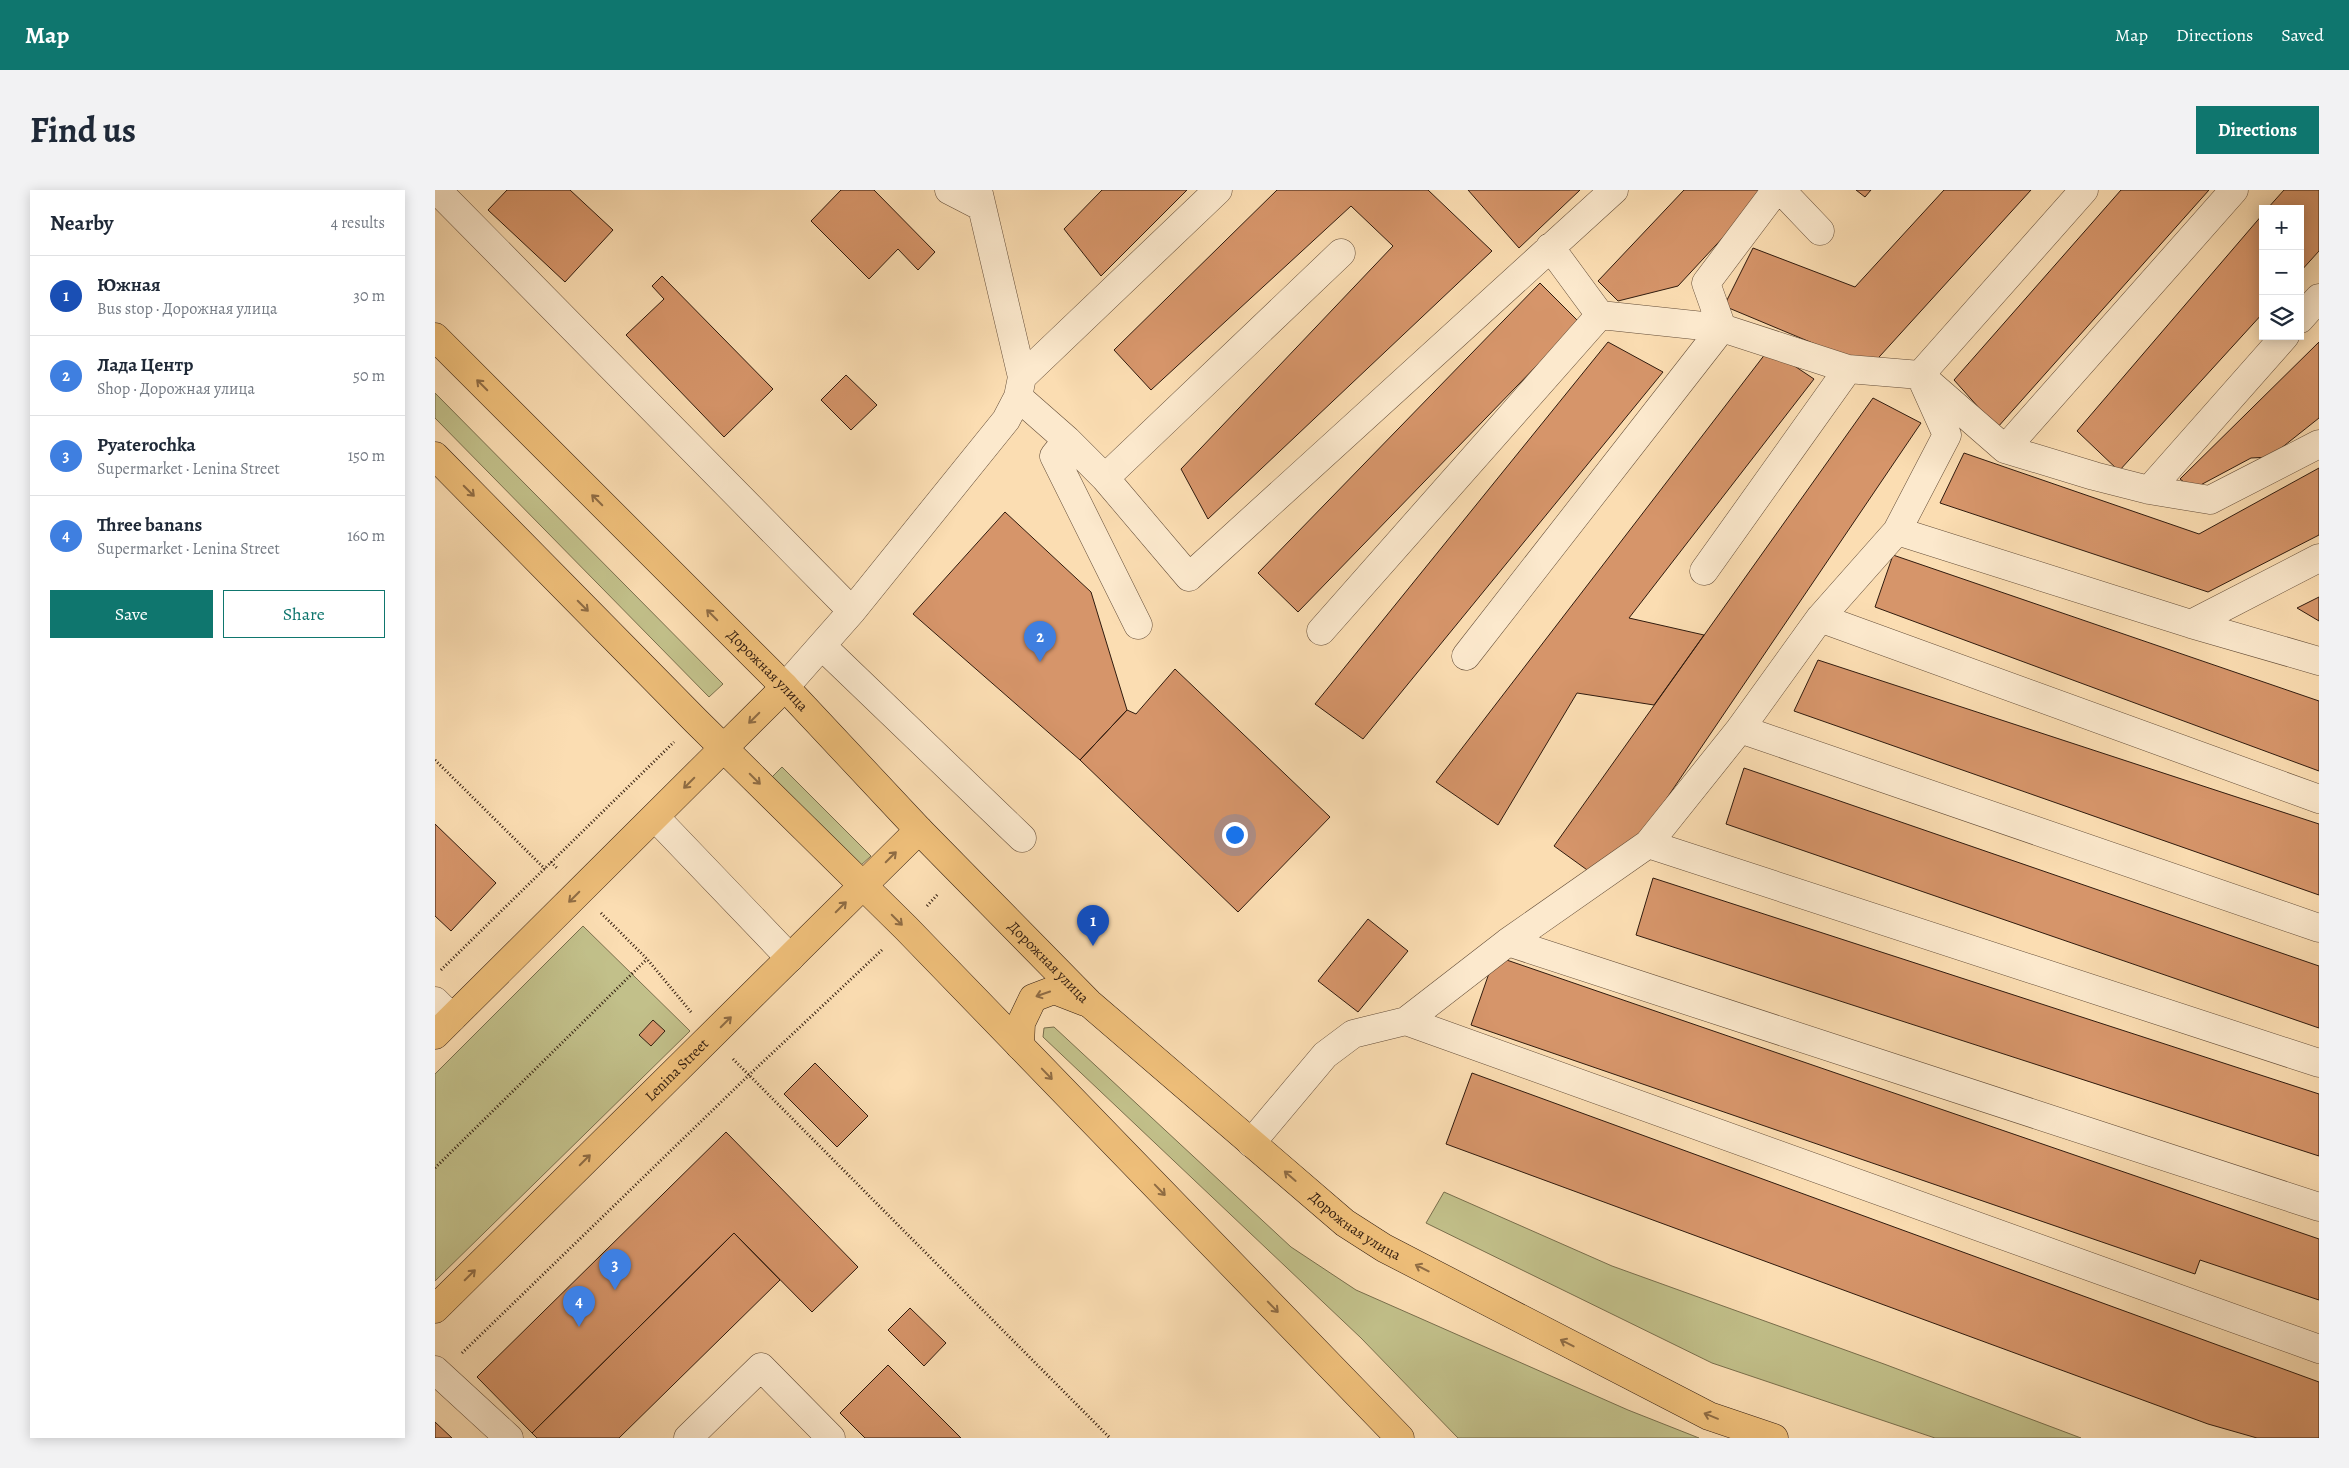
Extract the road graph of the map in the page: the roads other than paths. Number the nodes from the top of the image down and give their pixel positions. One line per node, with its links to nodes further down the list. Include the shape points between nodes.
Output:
1 (437, 190): 31 (street)
2 (949, 190): 9 (street)
3 (1219, 190): 21 (street)
4 (1614, 190): 11 (street)
5 (1776, 190): 16 (street, via 1706,283)
6 (1781, 190): 10 (street)
7 (2083, 190): 20 (street)
8 (2233, 190): 24 (street)
9 (987, 196): 21 (street)
10 (1820, 230)
11 (1550, 247): 14 (street); 26 (street, via 1189,577)
12 (1341, 253): 26 (street)
13 (2319, 298): 15 (street)
14 (1600, 315): 16 (street); 35 (street)
15 (2304, 315)
16 (1722, 328): 19 (street); 37 (street)
17 (435, 337): 39 (main road, Дорожная улица, one-way to 17)
18 (2281, 340): 27 (street)
19 (1848, 369): 20 (street); 30 (street)
20 (1920, 375): 24 (street); 28 (street, via 1947,436)
21 (1020, 387): 22 (street); 31 (street, via 1006,420)
22 (1067, 440): 26 (street); 34 (street, via 1054,456)
23 (2319, 444): 27 (street, via 2210,500)
24 (2005, 448): 27 (street)
25 (435, 456): 41 (main road, one-way to 41)
26 (1105, 478)
27 (2149, 490)
28 (1897, 531): 32 (street); 33 (street)
29 (2319, 558): 33 (street)
30 (1704, 571)
31 (852, 611): 36 (street)
32 (1820, 618): 40 (street); 42 (street)
33 (2191, 624): 38 (street)
34 (1137, 625)
35 (1321, 631)
36 (822, 646): 39 (street); 45 (street)
37 (1466, 656)
38 (2319, 661)
39 (785, 687): 41 (main road, one-way to 41); 44 (main road, Дорожная улица)
40 (1740, 729): 46 (street); 48 (street)
41 (724, 748): 43 (main road, one-way to 43); 47 (main road, one-way to 47)
42 (2319, 799)
43 (655, 817): 50 (street); 52 (main road, one-way to 52, via 580,891)
44 (919, 830): 47 (main road, Lenina Street, one-way to 44); 51 (main road, Дорожная улица)
45 (1022, 838)
46 (1648, 844): 49 (street); 55 (street)
47 (863, 885): 50 (main road, Lenina Street, one-way to 47); 54 (main road, one-way to 54)
48 (2319, 928)
49 (1507, 942): 53 (street); 57 (street)
50 (790, 958): 58 (main road, Lenina Street, one-way to 50)
51 (1089, 1003): 54 (main road, one-way to 54, via 1054,990 1033,998 1021,1023); 56 (main road, Дорожная улица)
52 (441, 1018)
53 (1406, 1021): 56 (street, via 1353,1034 1325,1055); 59 (street)
54 (1020, 1046): 64 (main road, one-way to 64)
55 (2319, 1064)
56 (1251, 1143): 65 (main road, Дорожная улица, one-way to 56, via 1709,1416 1384,1248 1345,1223)
57 (2319, 1207)
58 (435, 1309)
59 (2319, 1349)
60 (437, 1373): 61 (street)
61 (509, 1438)
62 (688, 1438): 63 (street, via 761,1367)
63 (831, 1438)
64 (1400, 1438)
65 (1774, 1438)

